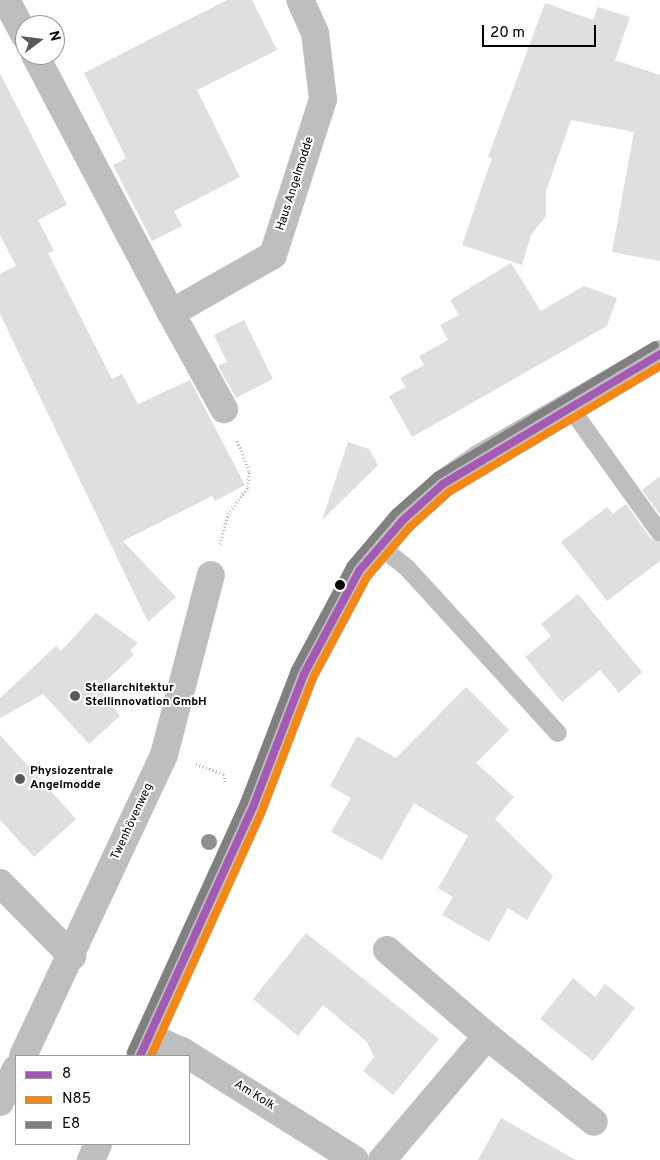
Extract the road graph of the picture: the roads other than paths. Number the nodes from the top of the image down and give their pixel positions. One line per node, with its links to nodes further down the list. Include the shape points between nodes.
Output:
1 (6, 0): 3 (street)
2 (300, 0): 5 (street, Haus Angelmodde, via 315,33 323,99 273,255)
3 (15, 17)
4 (40, 65): 5 (street)
5 (171, 313): 8 (street)
6 (660, 354): 7 (street)
7 (569, 406): 9 (lane); 10 (street, via 443,484)
8 (224, 409)
9 (660, 533)
10 (380, 546): 12 (lane, via 408,569); 17 (street, via 338,604 308,666 253,807)
11 (211, 575): 15 (street, Twenhövenweg, via 164,755)
12 (558, 733)
13 (0, 883): 15 (street)
14 (386, 950): 16 (street)
15 (72, 956): 18 (street, Twenhövenweg)
16 (487, 1036): 23 (street); 27 (street)
17 (145, 1047): 19 (street, Am Kolk, via 182,1051)
18 (22, 1055)
19 (188, 1055)
20 (190, 1056): 26 (street, Am Kolk)
21 (15, 1071): 22 (street)
22 (0, 1102)
23 (594, 1122)
24 (98, 1145): 25 (street)
25 (91, 1160)
26 (355, 1160)
27 (382, 1160)

